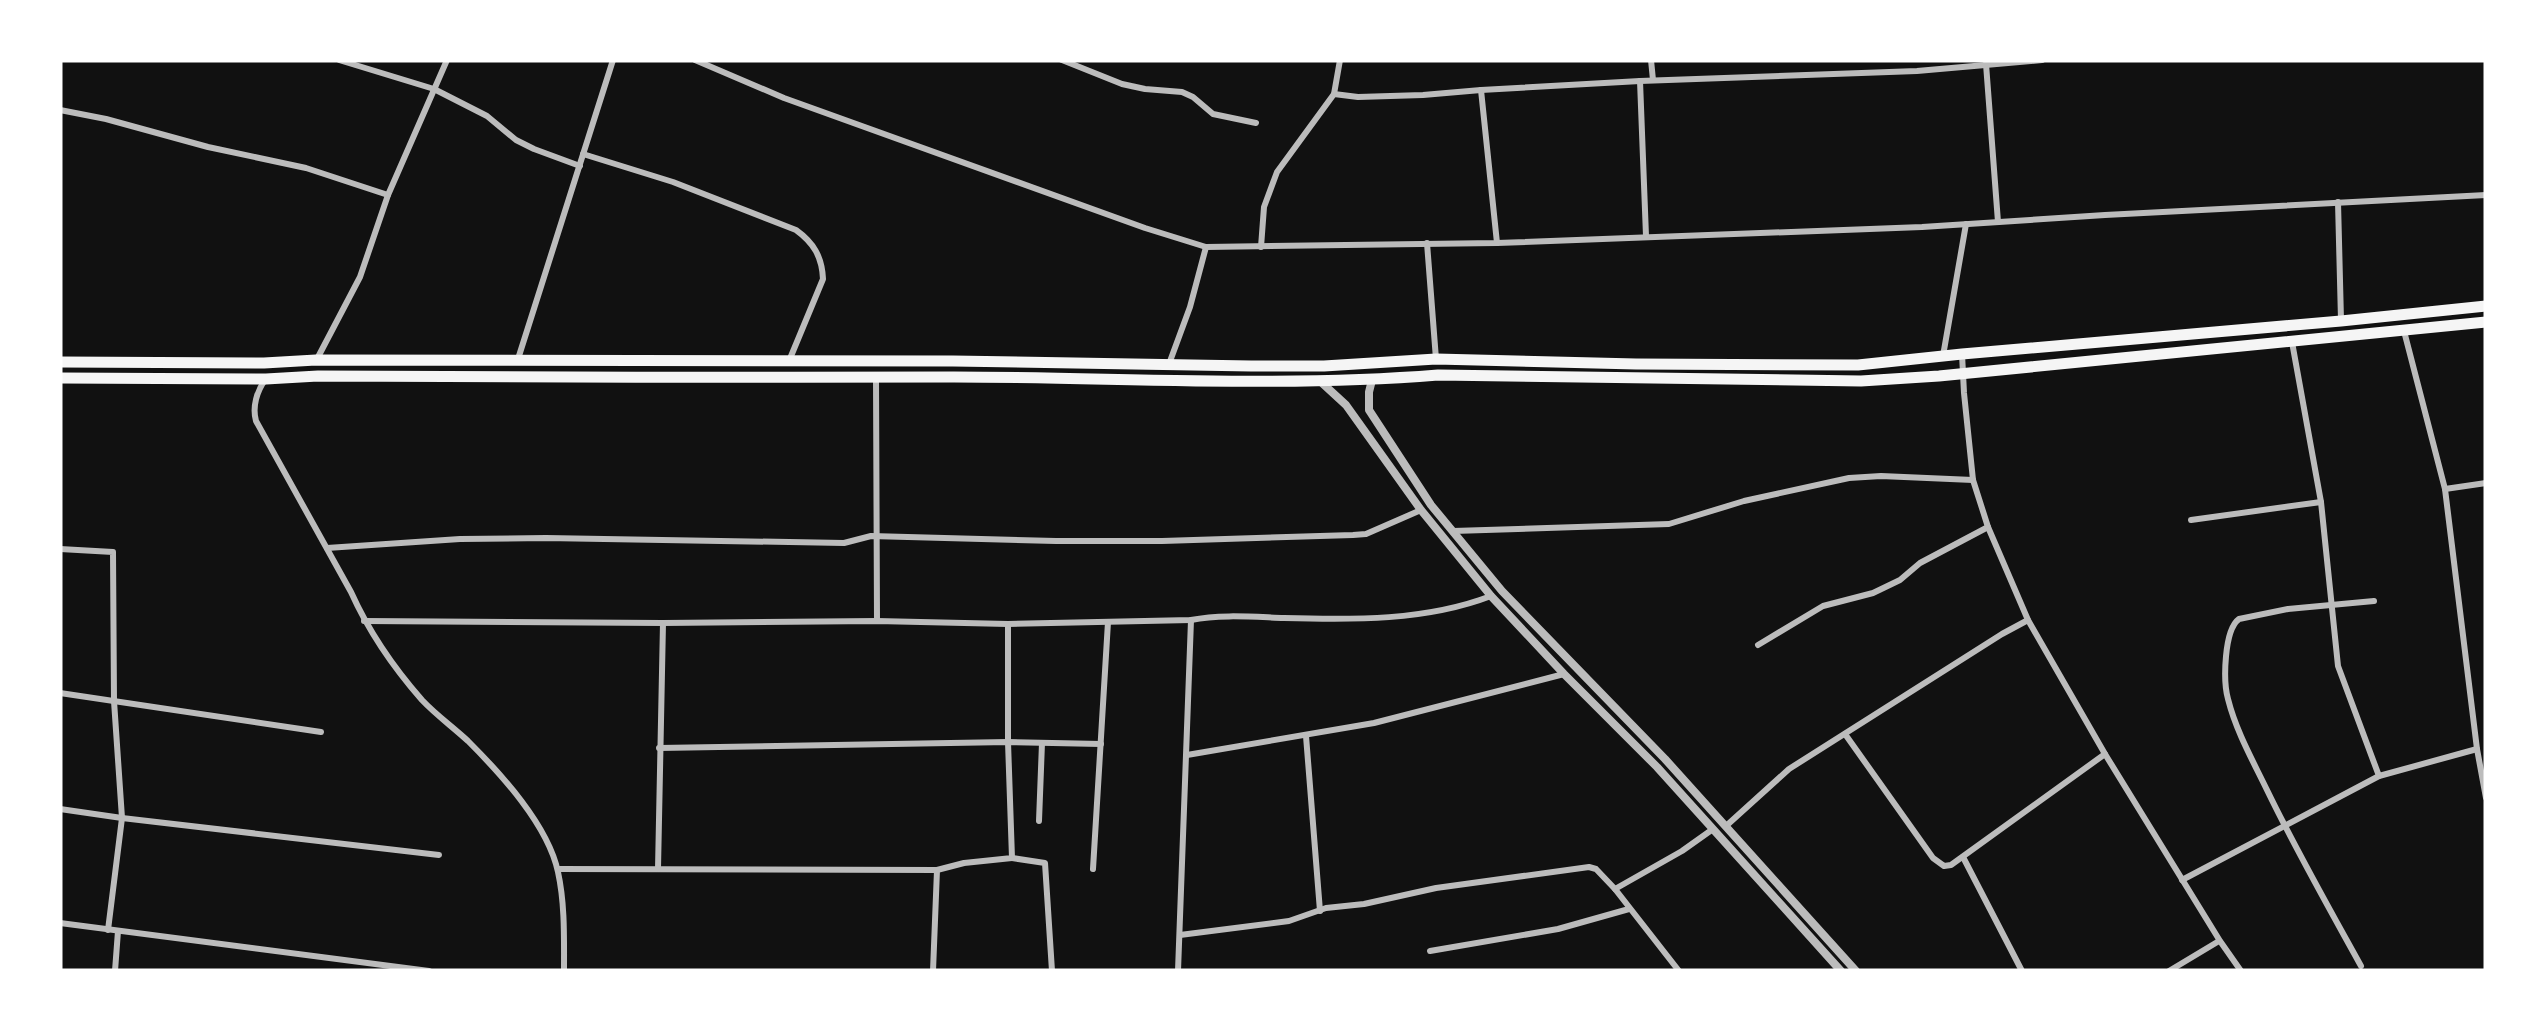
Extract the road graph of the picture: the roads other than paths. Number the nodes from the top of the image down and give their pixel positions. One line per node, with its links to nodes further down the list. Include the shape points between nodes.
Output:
1 (339, 60): 13 (street)
2 (447, 60): 13 (street)
3 (613, 60): 18 (street)
4 (695, 60): 28 (street, via 784,98)
5 (1062, 60): 17 (street, via 1122,84 1182,92 1212,114)
6 (1340, 60): 15 (street)
7 (1651, 60): 11 (street)
8 (2042, 60): 9 (street)
9 (2008, 62): 10 (street)
10 (1986, 64): 11 (street); 23 (street)
11 (1653, 80): 12 (street)
12 (1640, 81): 14 (street); 25 (street)
13 (434, 89): 19 (street, via 534,150); 20 (street)
14 (1481, 90): 15 (street); 26 (street)
15 (1334, 94): 29 (street, via 1277,172 1264,207)
16 (60, 110): 20 (street, via 306,168)
17 (1256, 123)
18 (583, 154): 19 (street); 42 (street, via 674,182 808,238 823,279)
19 (580, 166): 40 (street)
20 (388, 195): 38 (street, via 360,277)
21 (2486, 195): 22 (street)
22 (2338, 202): 23 (street); 31 (street)
23 (1998, 222): 24 (street)
24 (1966, 224): 25 (street); 36 (street)
25 (1646, 236): 26 (street)
26 (1497, 243): 27 (street)
27 (1426, 244): 29 (street); 37 (street)
28 (1206, 247): 29 (street); 43 (street)
29 (1261, 247)
30 (2486, 306): 31 (highway)
31 (2341, 322): 35 (highway)
32 (2486, 322): 33 (highway)
33 (2404, 331): 34 (highway); 53 (street)
34 (2292, 341): 44 (highway); 54 (street)
35 (1962, 354): 36 (highway); 44 (street)
36 (1943, 357): 39 (highway, via 1858,365)
37 (1436, 359): 39 (highway); 43 (highway)
38 (316, 360): 40 (highway); 41 (highway)
39 (1547, 360): 45 (highway)
40 (517, 361): 42 (highway)
41 (60, 362)
42 (788, 362): 43 (highway)
43 (1169, 364)
44 (1963, 373): 45 (highway, via 1861,381); 51 (street)
45 (1548, 376): 49 (highway)
46 (60, 378): 48 (highway)
47 (876, 378): 48 (highway); 50 (highway); 59 (street)
48 (266, 379): 60 (street, via 253,411 256,421)
49 (1372, 380): 50 (highway); 58 (street, via 1370,410)
50 (1321, 382): 55 (street, via 1346,406)
51 (1973, 480): 57 (street); 58 (street, via 1849,478 1669,524)
52 (2486, 483): 53 (street)
53 (2445, 489): 83 (street)
54 (2321, 502): 56 (street); 64 (street)
55 (1420, 510): 59 (street, via 1353,535 1074,542); 62 (street)
56 (2190, 520)
57 (1988, 526): 67 (street); 72 (street, via 1900,580 1823,606)
58 (1453, 531): 91 (street, via 1502,592)
59 (875, 536): 60 (street, via 844,543 494,539); 68 (street)
60 (327, 548): 65 (street)
61 (60, 549): 75 (street, via 113,552)
62 (1491, 596): 66 (street, via 1402,616); 73 (street)
63 (2374, 600): 64 (street)
64 (2332, 606): 86 (street, via 2338,666); 92 (street, via 2248,615 2230,630 2228,698)
65 (364, 620): 70 (street); 98 (street, via 424,702 536,818)
66 (1192, 620): 69 (street); 85 (street)
67 (2028, 620): 77 (street); 84 (street)
68 (876, 621): 70 (street); 71 (street)
69 (1108, 622): 71 (street); 81 (street)
70 (664, 623): 82 (street)
71 (1008, 624): 79 (street)
72 (1758, 644)
73 (1564, 674): 78 (street); 93 (street)
74 (60, 694): 75 (street)
75 (114, 702): 76 (street); 89 (street)
76 (321, 732)
77 (1844, 734): 91 (street, via 1789,770); 95 (street, via 1938,864)
78 (1306, 736): 85 (street); 104 (street)
79 (1008, 742): 80 (street); 82 (street); 96 (street)
80 (1042, 743): 81 (street); 90 (street)
81 (1100, 744): 97 (street)
82 (659, 748): 99 (street)
83 (2477, 749): 86 (street); 87 (street)
84 (2105, 754): 95 (street); 101 (street)
85 (1187, 756): 108 (street)
86 (2379, 776): 92 (street)
87 (2486, 798)
88 (60, 809): 89 (street)
89 (122, 818): 94 (street); 106 (street)
90 (1038, 821)
91 (1726, 826): 120 (street)
92 (2284, 826): 101 (street); 111 (street)
93 (1713, 829): 102 (street); 119 (street)
94 (439, 855)
95 (1963, 856): 121 (street)
96 (1012, 858): 100 (street); 116 (street, via 1045,863)
97 (1093, 869)
98 (558, 870): 99 (street); 114 (street)
99 (658, 870): 100 (street)
100 (937, 870): 115 (street)
101 (2182, 880): 109 (street)
102 (1615, 889): 103 (street); 104 (street, via 1589,866)
103 (1629, 909): 110 (street); 118 (street)
104 (1320, 911): 108 (street)
105 (60, 922): 106 (street)
106 (108, 930): 107 (street)
107 (118, 931): 112 (street); 113 (street)
108 (1180, 935): 117 (street)
109 (2220, 941): 122 (street); 123 (street)
110 (1430, 951)
111 (2361, 966)
112 (115, 971)
113 (429, 971)
114 (564, 971)
115 (932, 971)
116 (1052, 971)
117 (1178, 971)
118 (1680, 971)
119 (1841, 971)
120 (1856, 971)
121 (2022, 971)
122 (2168, 971)
123 (2240, 971)

